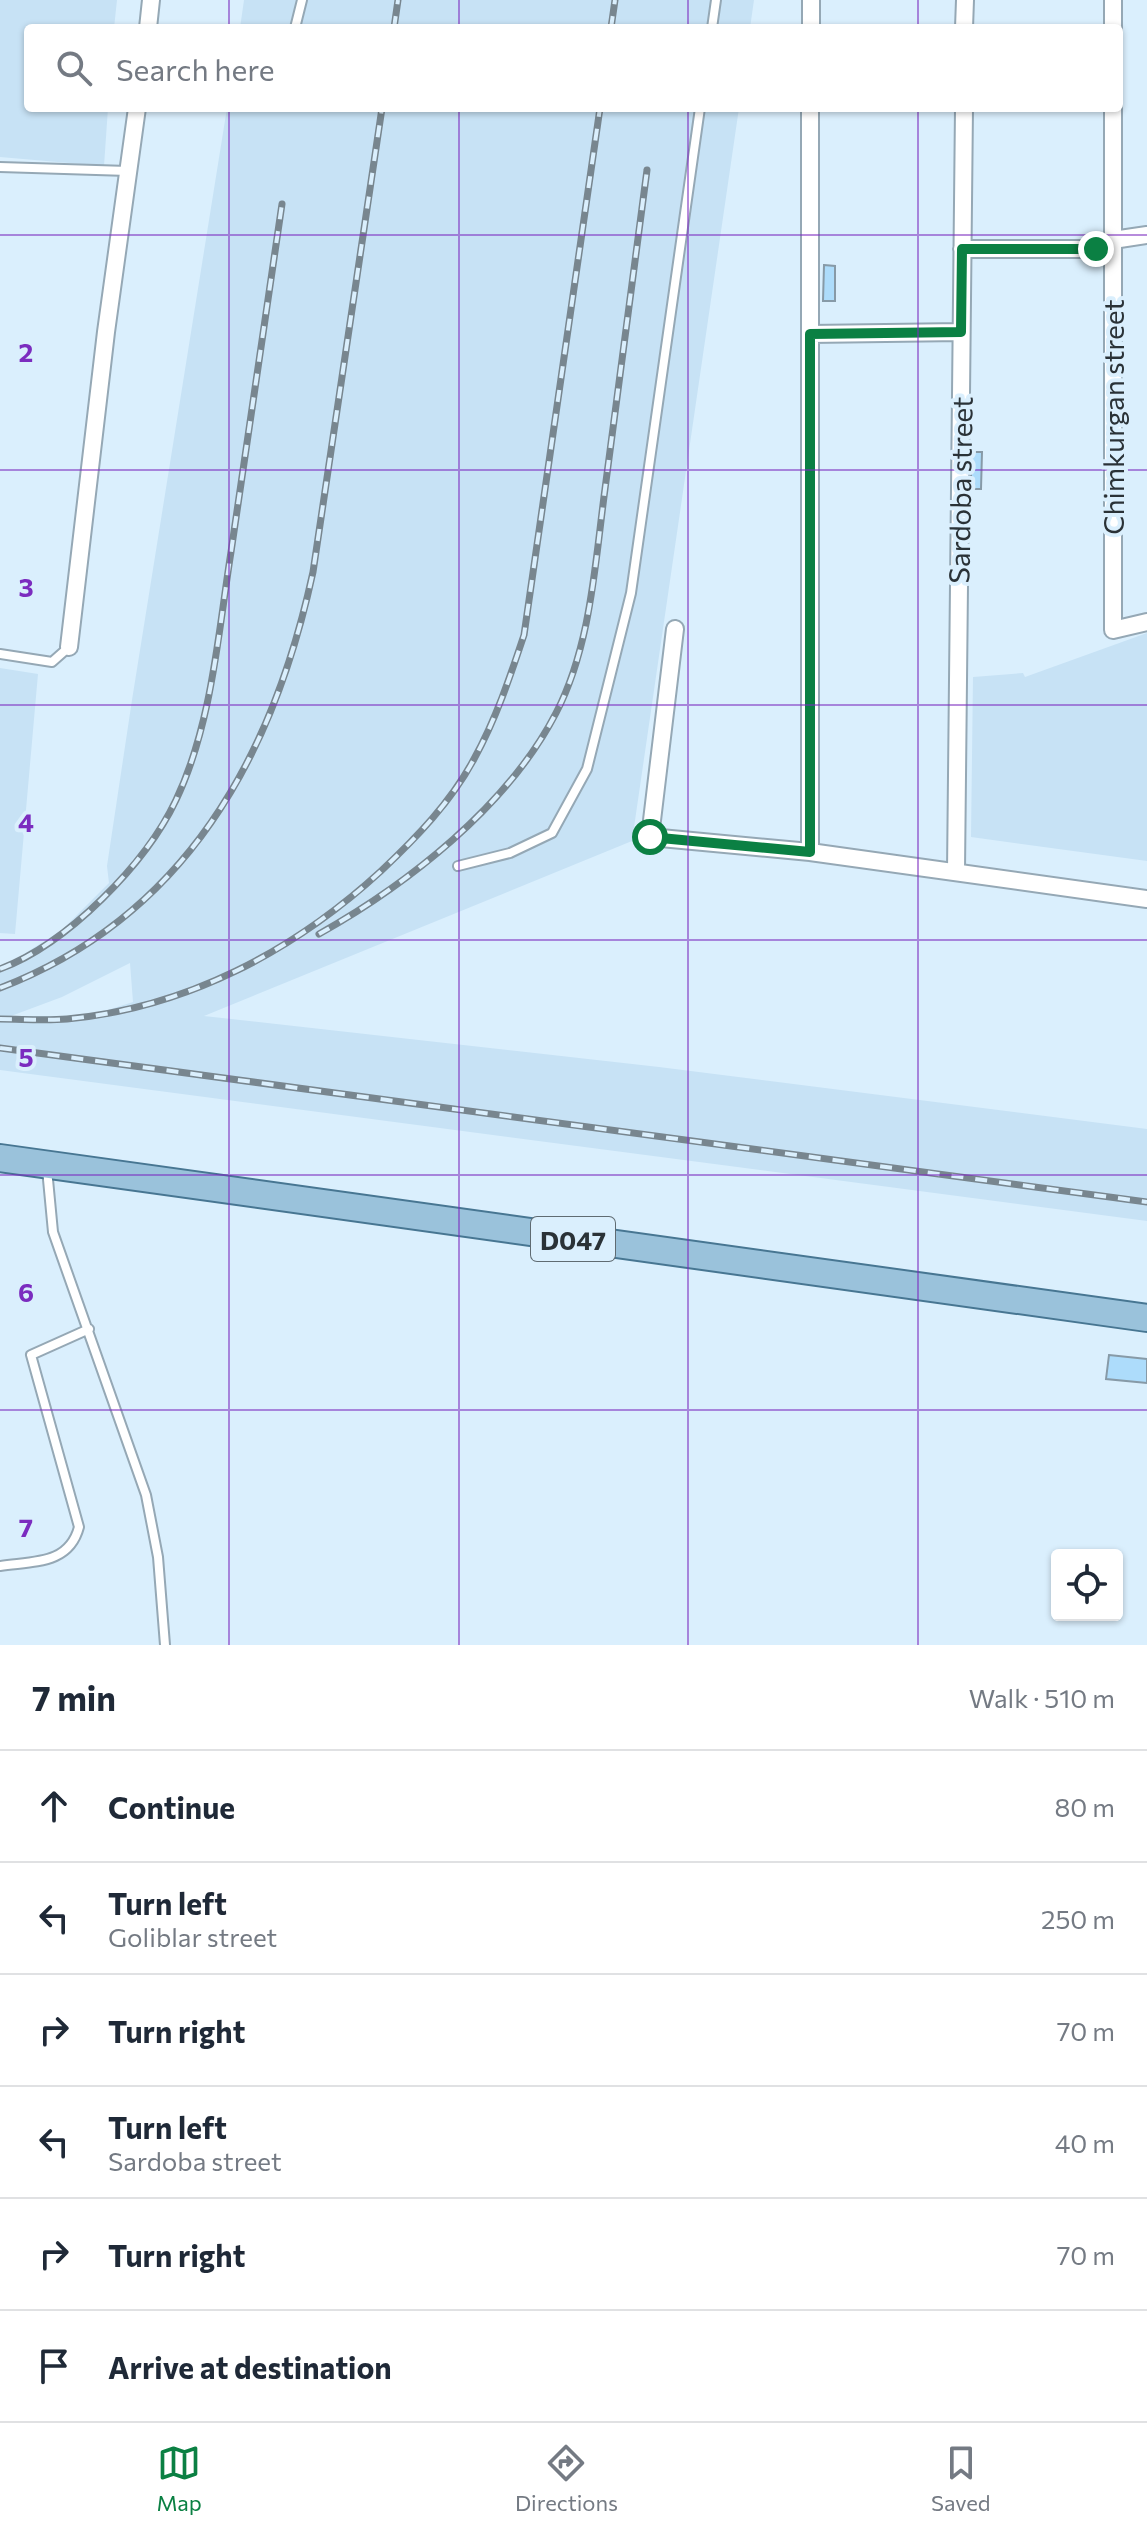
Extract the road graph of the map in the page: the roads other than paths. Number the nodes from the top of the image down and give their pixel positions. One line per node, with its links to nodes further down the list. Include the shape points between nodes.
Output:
1 (151, 0): 7 (street)
2 (302, 0): 8 (lane)
3 (716, 0): 9 (lane)
4 (811, 0): 10 (street)
5 (965, 0): 11 (street)
6 (1113, 0): 12 (street)
7 (148, 24)
8 (296, 24)
9 (713, 24)
10 (811, 24)
11 (964, 24)
12 (1113, 24)
13 (136, 112): 19 (street)
14 (699, 112): 30 (lane, via 631,593 587,769 552,833 510,853)
15 (810, 112): 24 (street)
16 (964, 112): 22 (street, Sardoba street)
17 (1113, 112): 21 (street, Chimkurgan street)
18 (0, 167): 19 (lane)
19 (128, 171): 27 (street)
20 (1147, 235): 21 (street)
21 (1113, 240): 22 (street, via 1096,249); 25 (street, Chimkurgan street, via 1113,630)
22 (962, 249): 23 (street, Sardoba street)
23 (961, 332): 24 (street); 31 (street, Sardoba street)
24 (810, 334): 29 (street)
25 (1147, 622)
26 (675, 629): 29 (street, via 650,837)
27 (69, 647): 28 (lane, via 52,662)
28 (0, 654)
29 (810, 852): 31 (street)
30 (458, 866)
31 (956, 871): 32 (street)
32 (1147, 899)
33 (0, 1158): 34 (main road, D047)
34 (46, 1164): 35 (main road, D047); 36 (lane, via 53,1232)
35 (1147, 1318)
36 (89, 1329): 37 (lane, via 31,1355 79,1527 76,1540 56,1558); 38 (lane, via 146,1495 158,1557)
37 (0, 1566)
38 (165, 1645)

